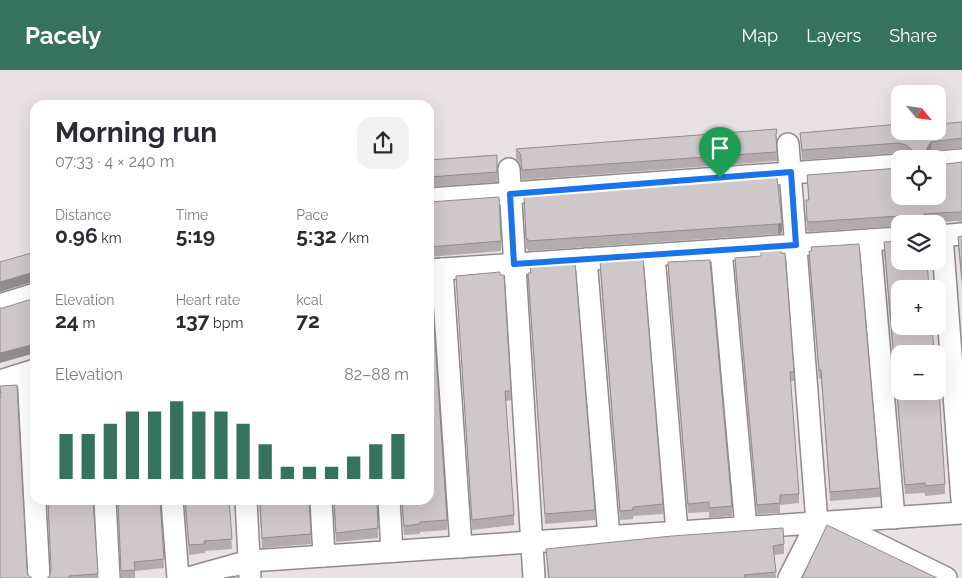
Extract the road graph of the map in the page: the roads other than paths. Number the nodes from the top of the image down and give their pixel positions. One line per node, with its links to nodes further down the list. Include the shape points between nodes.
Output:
1 (788, 144): 6 (street)
2 (962, 160): 3 (street)
3 (946, 161)
4 (891, 166): 6 (street)
5 (508, 169): 7 (street)
6 (791, 172): 7 (street); 12 (street)
7 (510, 194): 8 (street); 16 (street)
8 (434, 199)
9 (947, 235): 20 (street)
10 (891, 239): 11 (street)
11 (870, 240): 12 (street); 33 (street)
12 (796, 245): 13 (street); 34 (street)
13 (721, 250): 14 (street); 35 (street)
14 (654, 255): 15 (street); 36 (street)
15 (586, 259): 16 (street); 37 (street)
16 (514, 264): 17 (street); 38 (street)
17 (436, 269): 39 (street)
18 (30, 296): 19 (street)
19 (0, 305)
20 (954, 308): 21 (street)
21 (956, 337): 24 (street)
22 (30, 371): 23 (street)
23 (0, 381)
24 (958, 411): 25 (street)
25 (962, 500)
26 (36, 505): 44 (street)
27 (105, 505): 45 (street)
28 (172, 505): 46 (street)
29 (246, 505): 42 (street)
30 (321, 505): 41 (street)
31 (389, 505): 40 (street)
32 (962, 513): 33 (street)
33 (894, 518): 34 (street)
34 (825, 523): 35 (street); 43 (street); 49 (street)
35 (746, 528): 36 (street)
36 (677, 532): 37 (street)
37 (609, 537): 38 (street)
38 (532, 542): 39 (street); 48 (street)
39 (462, 547): 40 (street)
40 (392, 551): 41 (street)
41 (324, 556): 42 (street)
42 (250, 569): 47 (street)
43 (792, 577)
44 (39, 578)
45 (109, 578)
46 (178, 578)
47 (188, 578)
48 (534, 578)
49 (946, 578)

